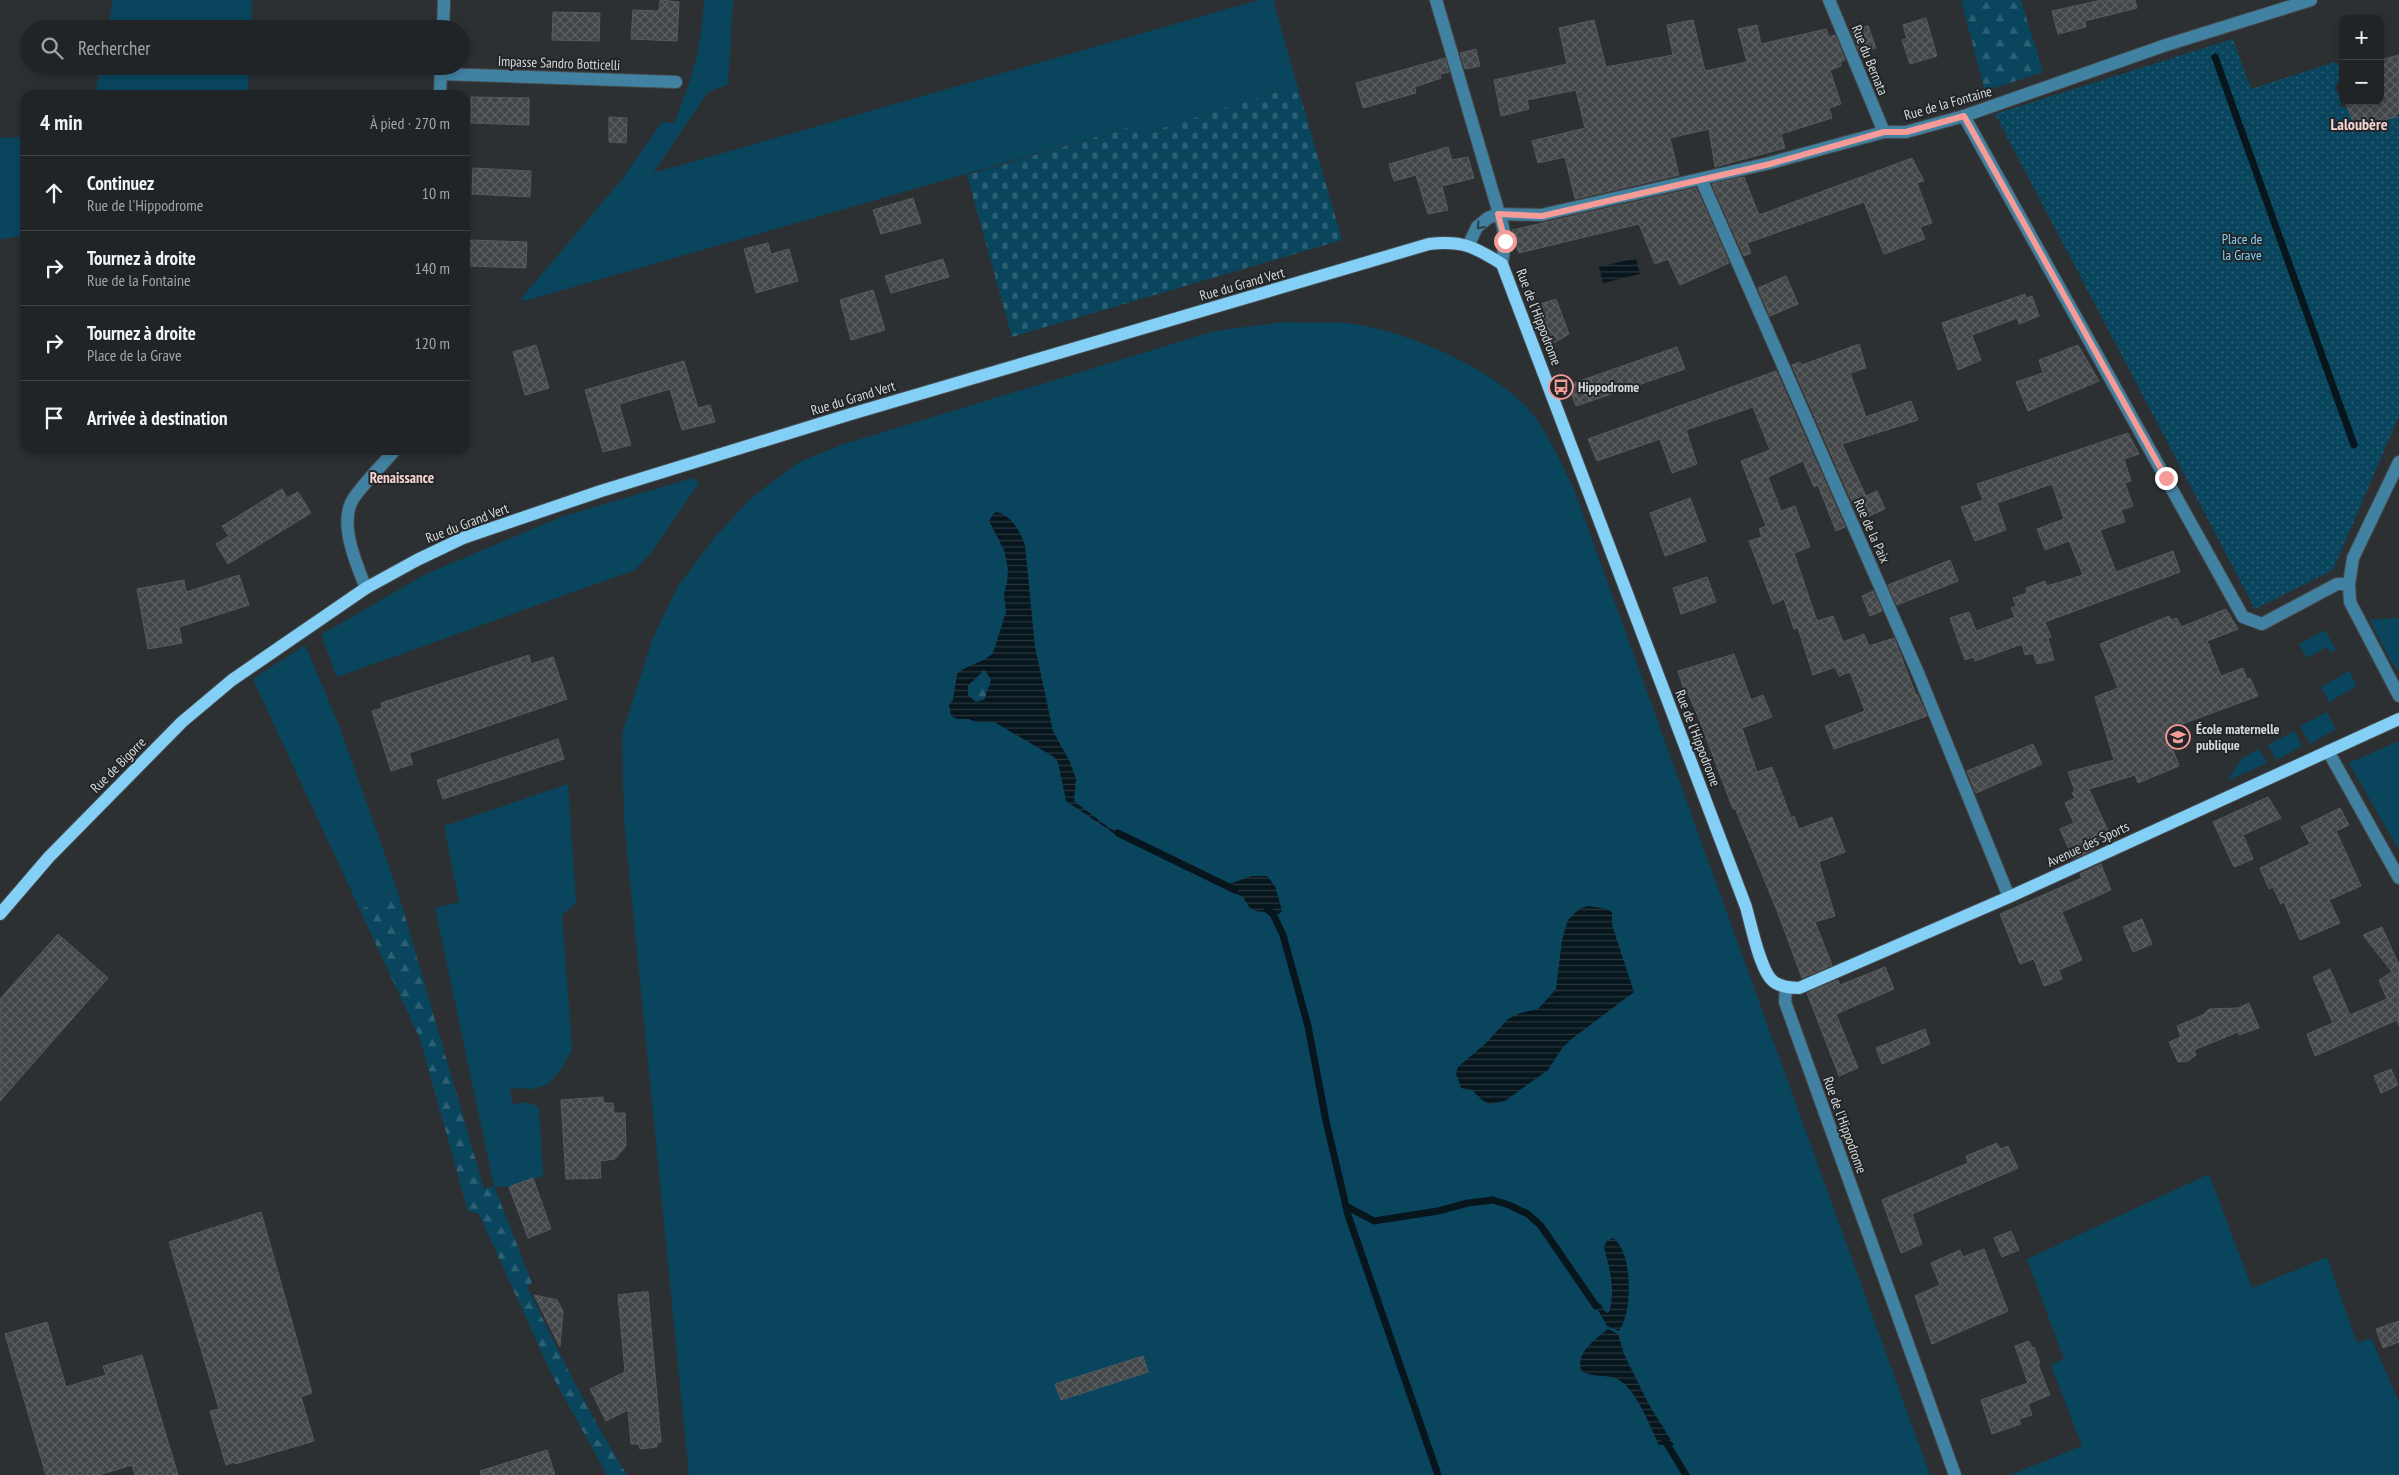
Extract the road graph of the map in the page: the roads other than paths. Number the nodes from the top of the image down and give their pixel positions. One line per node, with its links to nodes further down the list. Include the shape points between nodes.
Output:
1 (444, 0): 5 (street)
2 (1436, 0): 13 (street, Rue de l'Hippodrome)
3 (1829, 0): 11 (street, Rue du Bernata)
4 (2311, 0): 10 (street, Rue de la Fontaine, via 2166,45)
5 (443, 20)
6 (470, 71): 8 (street, Impasse Sandro Botticelli)
7 (441, 75): 9 (street)
8 (676, 82)
9 (440, 90)
10 (1964, 116): 11 (street, Rue de la Fontaine, via 1906,132); 18 (street, via 2243,616 2262,624 2337,584)
11 (1884, 132): 12 (street, Rue de la Fontaine)
12 (1702, 180): 13 (street, Rue de la Fontaine, via 1542,216); 25 (street, Rue de la Paix, via 1918,673)
13 (1498, 214): 14 (street, one-way to 14, via 1477,227); 15 (street, Rue de l'Hippodrome, via 1505,241)
14 (1469, 244): 15 (main road, Rue du Grand Vert); 19 (main road, Rue du Grand Vert, via 1429,244 724,453 463,538)
15 (1502, 264): 27 (main road, Rue de l'Hippodrome, via 1746,907 1764,968 1771,980)
16 (391, 455): 19 (street, via 351,503 347,523 355,560)
17 (2399, 462): 18 (street, via 2353,558)
18 (2349, 584): 21 (street, via 2350,602)
19 (366, 588): 20 (main road, Rue du Grand Vert)
20 (272, 652): 26 (main road, Rue de Bigorre, via 182,722 49,857)
21 (2399, 696)
22 (2399, 718): 23 (main road, Avenue des Sports)
23 (2328, 751): 24 (street); 25 (main road, Avenue des Sports)
24 (2399, 878)
25 (2009, 896): 27 (main road, Avenue des Sports, via 1799,988)
26 (0, 914)
27 (1786, 988): 28 (street, Rue de l'Hippodrome, via 1785,1002)
28 (1955, 1475)

